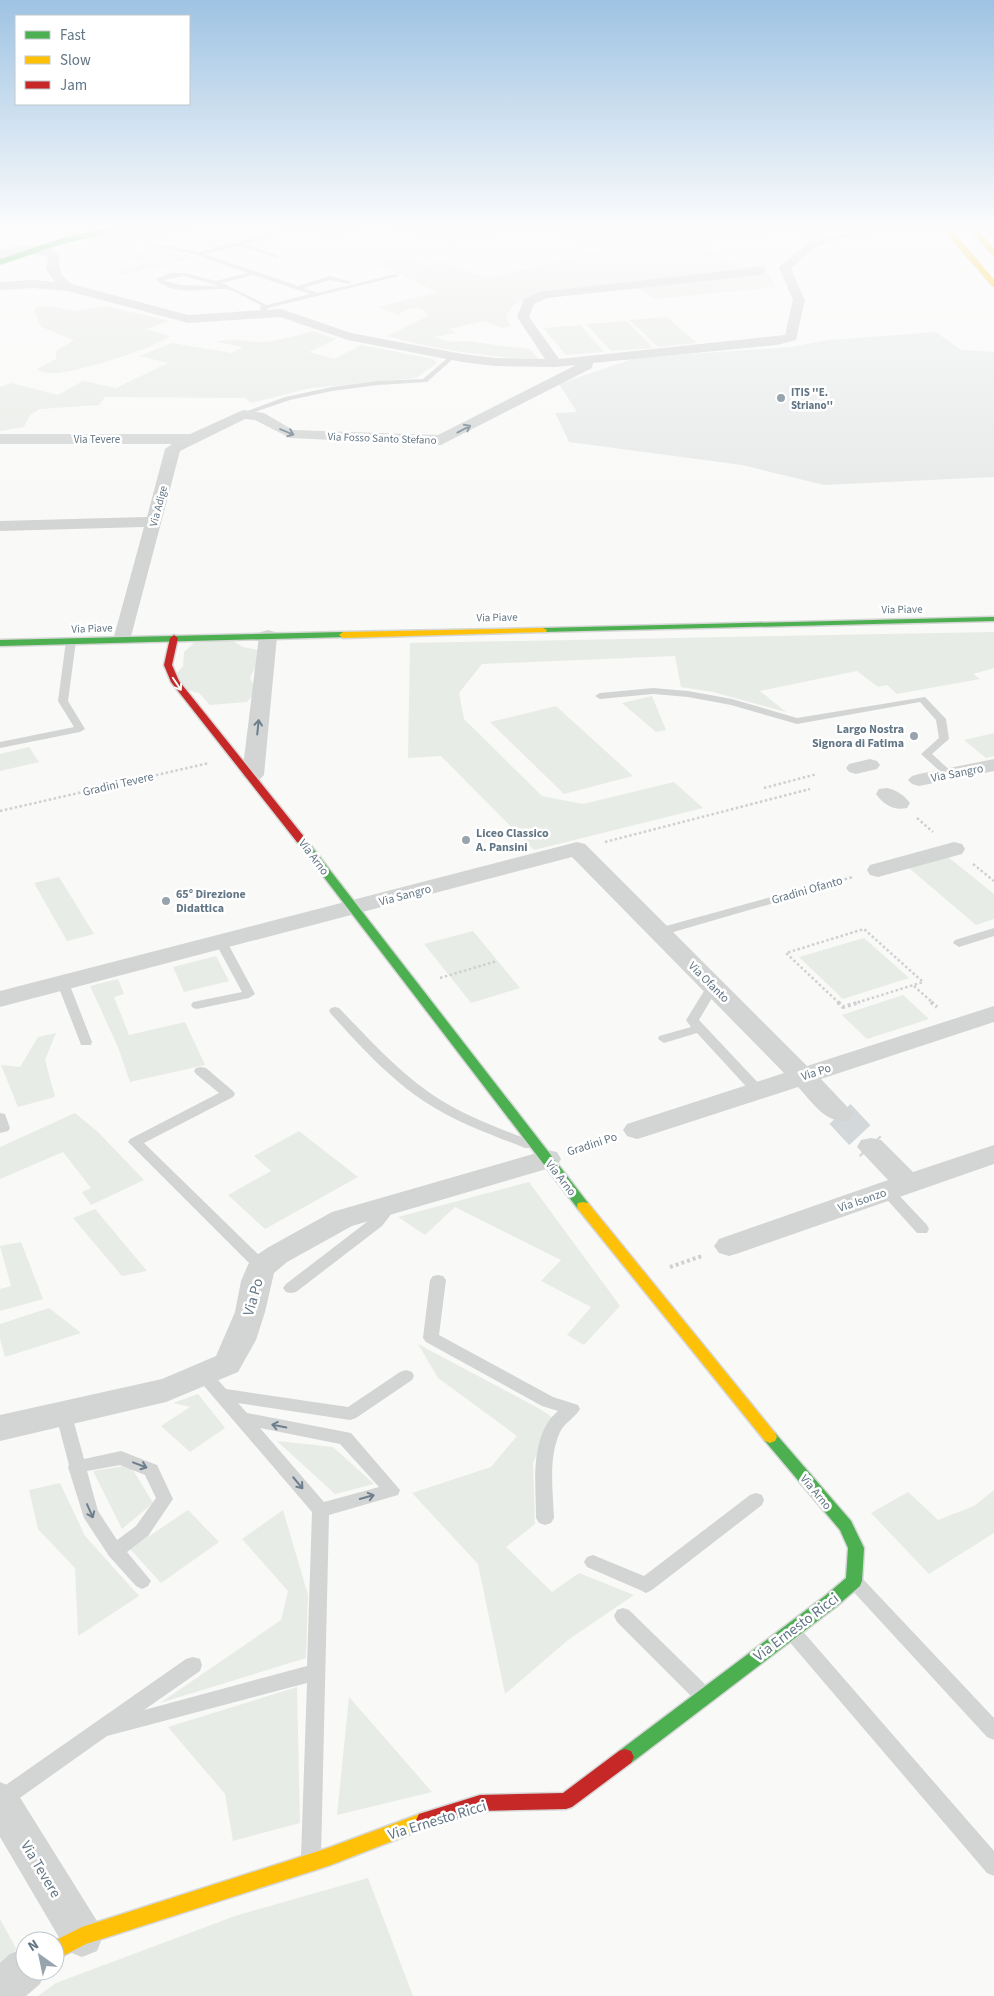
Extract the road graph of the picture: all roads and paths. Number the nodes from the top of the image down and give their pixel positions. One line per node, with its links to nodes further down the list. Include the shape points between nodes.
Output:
1 (301, 319): 4 (street, via 348,336)
2 (524, 319): 6 (street)
3 (795, 319): 5 (street, via 791,337)
4 (452, 356): 6 (street, via 495,362); 7 (lane, via 425,381 339,386 301,394)
5 (596, 360): 6 (street); 7 (street, Via Fosso Santo Stefano, one-way to 5, via 259,416 290,434 440,440)
6 (555, 363)
7 (243, 414): 9 (street, Via Adige)
8 (0, 439): 9 (street, Via Tevere)
9 (194, 439): 10 (street, Via Adige, via 173,449)
10 (154, 522): 11 (street); 15 (street, Via Adige)
11 (0, 526)
12 (994, 619): 13 (main road, Via Piave)
13 (268, 636): 14 (main road, Via Piave); 24 (street, one-way to 13)
14 (174, 638): 15 (main road, Via Piave); 20 (main road, Via Arno, one-way to 20, via 168,665 175,682)
15 (122, 640): 16 (main road, Via Piave)
16 (71, 641): 17 (main road, Via Piave); 19 (lane, via 63,701 80,729)
17 (0, 643)
18 (600, 696): 23 (lane, via 653,691 688,694 732,702 796,721 922,699 941,719 944,739 926,754)
19 (0, 745)
20 (237, 756): 24 (main road, Via Arno); 28 (path, Gradini Tevere)
21 (994, 765): 23 (street, Via Sangro)
22 (817, 774): 25 (path)
23 (949, 774): 27 (street, Via Sangro)
24 (253, 776): 33 (main road, Via Arno)
25 (764, 788)
26 (810, 789): 29 (path)
27 (901, 795): 30 (path)
28 (0, 811)
29 (577, 849): 33 (street, Via Sangro); 34 (street, Via Ofanto)
30 (954, 849): 31 (street)
31 (878, 870): 32 (path, Gradini Ofanto)
32 (815, 888): 34 (lane, Gradini Ofanto)
33 (352, 908): 36 (street, Via Sangro); 41 (main road, Via Arno)
34 (659, 932): 42 (street, Via Ofanto)
35 (994, 932): 37 (lane)
36 (221, 942): 40 (street, Via Sangro); 44 (lane, via 249,994)
37 (960, 943)
38 (786, 953): 38 (path, via 864,930 922,982 843,1008)
39 (497, 961): 41 (path)
40 (64, 983): 43 (street, Via Sangro); 49 (lane)
41 (412, 986): 58 (main road, Via Arno)
42 (713, 986): 47 (lane, via 692,1020); 51 (street, Via Ofanto)
43 (0, 999)
44 (197, 1005)
45 (336, 1011): 58 (lane, via 384,1063 440,1105)
46 (994, 1014): 51 (street, Via Po)
47 (700, 1028): 48 (lane); 52 (lane)
48 (664, 1039)
49 (86, 1042)
50 (200, 1071): 64 (lane, via 228,1094 135,1142)
51 (802, 1077): 52 (street, Via Po); 53 (street, Via Ofanto)
52 (758, 1091): 56 (street, Via Po)
53 (840, 1114)
54 (0, 1117): 55 (lane, via 3,1128)
55 (0, 1129)
56 (637, 1130): 58 (path, Gradini Po)
57 (872, 1147): 60 (street)
58 (543, 1153): 61 (street, Via Po); 65 (main road, Via Arno)
59 (994, 1154): 60 (street, Via Isonzo)
60 (898, 1188): 62 (lane); 63 (street, Via Isonzo)
61 (392, 1204): 64 (street, Via Po, via 342,1219 306,1237); 67 (lane, via 377,1222)
62 (922, 1229)
63 (729, 1246): 65 (path)
64 (262, 1267): 69 (street, Via Po, via 250,1312)
65 (639, 1278): 80 (main road, Via Arno, via 846,1526 856,1548)
66 (438, 1280): 76 (lane, via 431,1338 548,1402 572,1409 561,1415 545,1452)
67 (291, 1288)
68 (406, 1376): 69 (lane, via 350,1414)
69 (214, 1385): 70 (street, Via Po, via 166,1390); 71 (lane)
70 (63, 1412): 72 (street, Via Po); 73 (lane)
71 (244, 1419): 75 (lane, one-way to 75); 75 (lane, one-way to 71, via 392,1490 345,1438)
72 (0, 1428)
73 (76, 1467): 77 (lane, one-way to 77, via 90,1513); 77 (lane, one-way to 77, via 121,1458 151,1470 165,1499 142,1531)
74 (756, 1500): 78 (lane, via 646,1584)
75 (321, 1510): 84 (lane)
76 (544, 1518)
77 (115, 1551): 79 (lane)
78 (593, 1562)
79 (142, 1580)
80 (854, 1581): 82 (main road, Via Ernesto Ricci); 87 (lane)
81 (623, 1616): 85 (lane)
82 (791, 1631): 85 (main road, Via Ernesto Ricci); 90 (lane)
83 (193, 1665): 86 (lane)
84 (316, 1672): 86 (lane); 89 (lane)
85 (704, 1696): 89 (main road, Via Ernesto Ricci, via 566,1801 480,1803 420,1821)
86 (100, 1731): 88 (lane)
87 (994, 1731)
88 (0, 1801): 91 (street, Via Tevere)
89 (311, 1862): 91 (main road, Via Ernesto Ricci)
90 (994, 1866)
91 (68, 1944)
92 (15, 1978): 93 (street)
93 (0, 1991)

